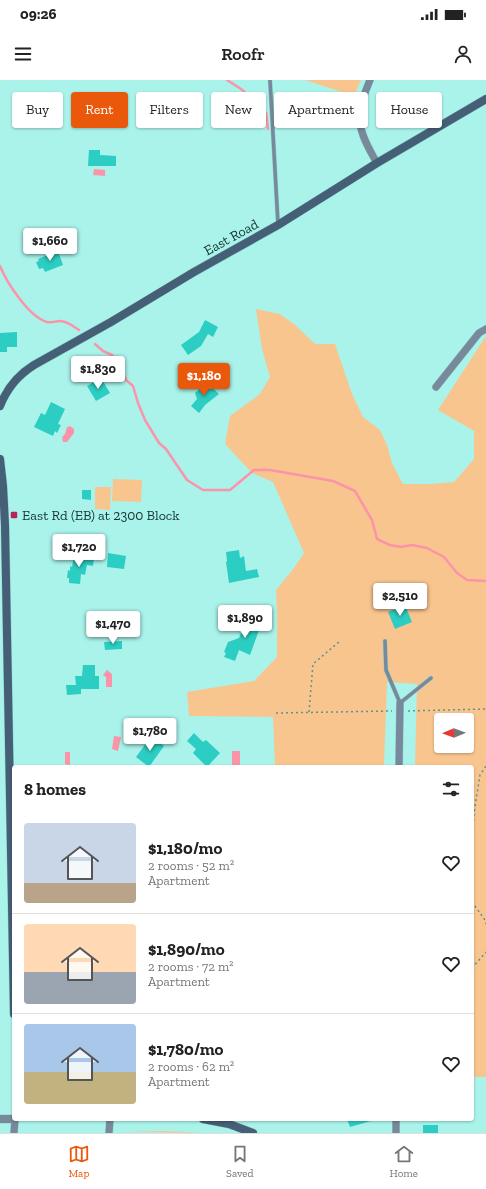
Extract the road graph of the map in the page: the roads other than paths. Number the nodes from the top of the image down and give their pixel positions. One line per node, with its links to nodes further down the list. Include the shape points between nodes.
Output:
1 (270, 80): 5 (lane)
2 (370, 80): 4 (street, via 364,94 359,121 363,137)
3 (486, 99): 4 (main road, East Road)
4 (377, 163): 5 (main road, East Road)
5 (278, 225): 8 (main road, East Road, via 29,368 11,385)
6 (486, 329): 7 (street, via 479,333)
7 (436, 387)
8 (0, 406)
9 (0, 459): 14 (main road, via 5,525)
10 (385, 641): 12 (lane, via 386,670)
11 (431, 678): 12 (lane)
12 (400, 703): 13 (street)
13 (399, 765)
14 (12, 831)
15 (0, 1119): 16 (street)
16 (12, 1119)
17 (14, 1121): 21 (street)
18 (110, 1121): 22 (street)
19 (213, 1121): 23 (main road)
20 (396, 1121): 24 (street)
21 (14, 1133)
22 (109, 1133)
23 (253, 1133)
24 (396, 1133)

